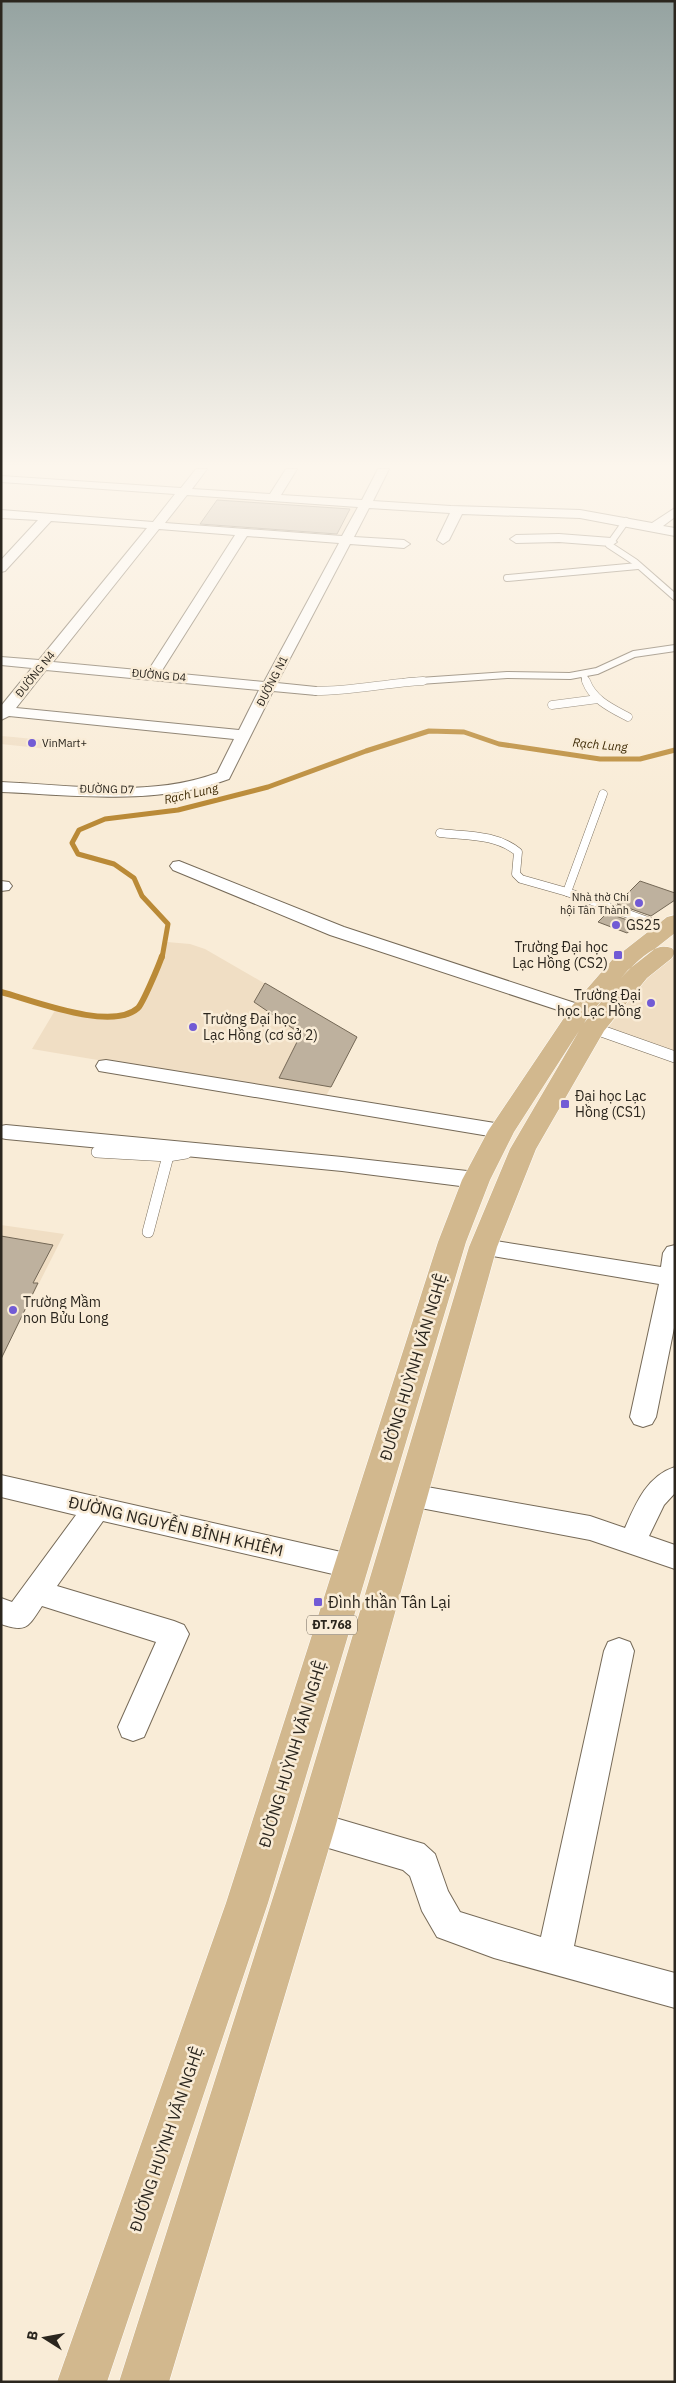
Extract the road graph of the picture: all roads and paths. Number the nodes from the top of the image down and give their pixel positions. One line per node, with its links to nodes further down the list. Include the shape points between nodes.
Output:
1 (111, 580): 8 (street, ĐƯỜNG N4)
2 (213, 580): 9 (street)
3 (325, 580): 11 (street, ĐƯỜNG N1)
4 (656, 580): 5 (lane)
5 (675, 596)
6 (675, 648): 10 (lane, via 634,654)
7 (1, 661): 8 (street, ĐƯỜNG D4)
8 (43, 664): 9 (street, ĐƯỜNG D4); 15 (street, ĐƯỜNG N4)
9 (153, 674): 11 (street, ĐƯỜNG D4)
10 (584, 675): 12 (lane, via 507,676); 13 (lane, via 587,687)
11 (269, 685): 12 (street, ĐƯỜNG D4); 17 (street, ĐƯỜNG N1)
12 (316, 691)
13 (598, 699): 14 (lane); 16 (lane)
14 (552, 705)
15 (3, 714): 17 (street)
16 (628, 717)
17 (245, 735): 18 (street, ĐƯỜNG N1, via 223,776)
18 (211, 782): 19 (street, ĐƯỜNG D7, via 178,789)
19 (1, 787)
20 (603, 794): 23 (lane)
21 (440, 833): 23 (lane, via 511,844 518,852 516,874 521,879)
22 (179, 866): 25 (street, via 337,931)
23 (567, 892): 24 (lane)
24 (672, 932): 25 (main road, ĐƯỜNG HUỲNH VĂN NGHỆ / ĐT.768, via 629,969)
25 (586, 1020): 26 (lane); 28 (main road, ĐƯỜNG HUỲNH VĂN NGHỆ / ĐT.768); 35 (main road, ĐƯỜNG HUỲNH VĂN NGHỆ / ĐT.768, via 523,1150)
26 (675, 1057)
27 (106, 1066): 28 (street)
28 (501, 1131): 33 (main road, ĐƯỜNG HUỲNH VĂN NGHỆ / ĐT.768)
29 (6, 1132): 30 (street)
30 (202, 1150): 32 (lane); 33 (street)
31 (97, 1152): 32 (lane)
32 (168, 1156): 34 (lane)
33 (476, 1180): 45 (main road, ĐƯỜNG HUỲNH VĂN NGHỆ / ĐT.768, via 452,1242)
34 (148, 1232)
35 (483, 1247): 37 (street); 41 (main road, ĐƯỜNG HUỲNH VĂN NGHỆ / ĐT.768)
36 (675, 1253): 37 (street)
37 (673, 1278): 38 (street)
38 (643, 1416)
39 (675, 1478): 43 (street, via 652,1501)
40 (1, 1486): 42 (street, ĐƯỜNG NGUYỄN BỈNH KHIÊM)
41 (410, 1495): 43 (street, via 582,1526); 46 (main road, ĐƯỜNG HUỲNH VĂN NGHỆ / ĐT.768)
42 (97, 1508): 45 (street, ĐƯỜNG NGUYỄN BỈNH KHIÊM); 47 (street)
43 (632, 1543): 44 (street)
44 (675, 1558)
45 (350, 1566): 46 (main road); 54 (main road, ĐƯỜNG HUỲNH VĂN NGHỆ / ĐT.768, via 247,1903)
46 (388, 1576): 51 (main road, ĐƯỜNG HUỲNH VĂN NGHỆ / ĐT.768)
47 (37, 1592): 48 (street, via 18,1617); 50 (street, via 174,1634)
48 (1, 1611)
49 (619, 1651): 52 (street)
50 (133, 1727)
51 (315, 1828): 52 (street, via 412,1856 423,1866 434,1899 449,1926); 55 (main road, ĐƯỜNG HUỲNH VĂN NGHỆ / ĐT.768)
52 (554, 1958): 53 (street)
53 (675, 1991)
54 (82, 2382)
55 (144, 2382)

